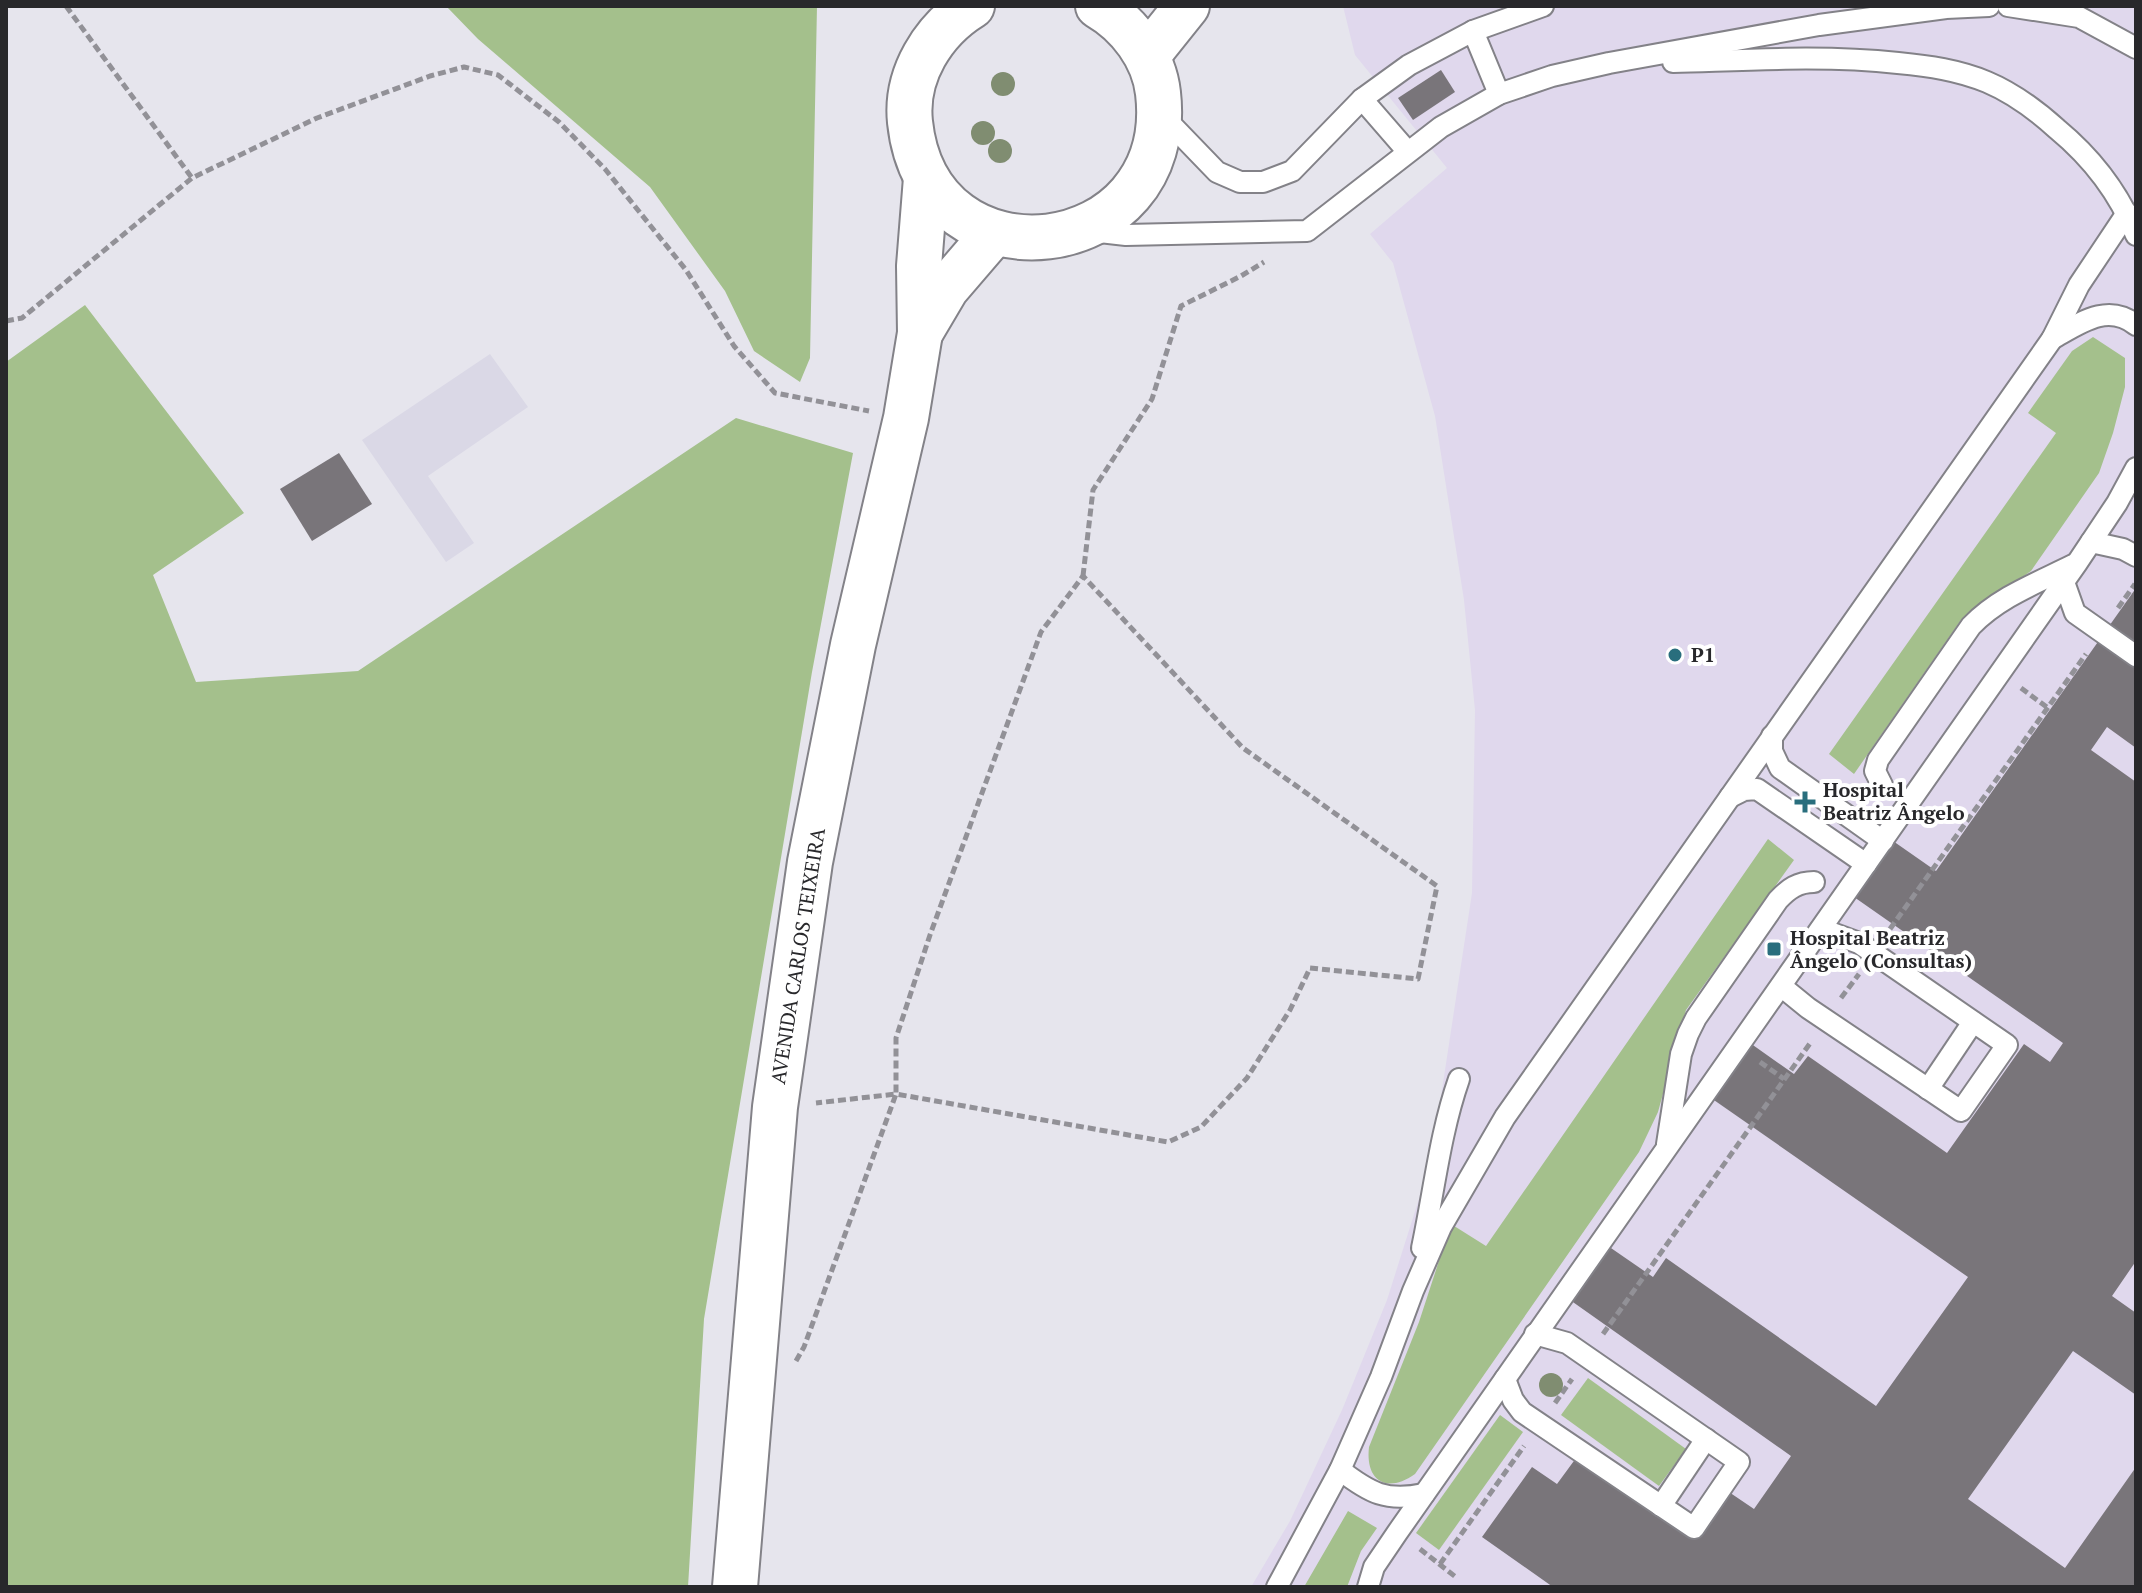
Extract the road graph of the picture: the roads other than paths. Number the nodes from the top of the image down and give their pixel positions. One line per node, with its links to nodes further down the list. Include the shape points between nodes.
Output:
1 (972, 6): 15 (main road, via 931,42 915,74 908,109 912,145)
2 (1098, 6): 9 (main road, via 1131,32)
3 (1187, 6): 9 (main road)
4 (1543, 6): 7 (lane)
5 (1989, 6): 10 (lane, via 1819,25)
6 (2008, 6): 8 (lane, via 2079,17)
7 (1473, 31): 11 (lane); 12 (lane, via 1409,65)
8 (2136, 48)
9 (1147, 56): 13 (main road)
10 (1609, 63): 11 (lane); 16 (lane, via 1849,58 1947,68 2030,105 2075,143)
11 (1499, 94): 14 (lane)
12 (1362, 99): 13 (lane, via 1292,171 1263,182 1240,182 1217,172); 14 (lane)
13 (1161, 114): 17 (main road, via 1155,151 1138,184 1113,211)
14 (1408, 152): 17 (lane, via 1307,231 1126,235)
15 (926, 178): 18 (main road, via 967,220); 21 (main road, AVENIDA CARLOS TEIXEIRA)
16 (2127, 213): 19 (lane); 22 (lane, via 2079,285)
17 (1081, 230): 18 (main road, via 1038,239)
18 (994, 233): 21 (main road, AVENIDA CARLOS TEIXEIRA, via 946,289)
19 (2136, 235)
20 (2136, 325): 22 (lane, via 2112,313 2092,317)
21 (920, 333): 48 (main road, AVENIDA CARLOS TEIXEIRA, via 810,862 775,1107)
22 (2052, 339): 29 (lane)
23 (2136, 468): 24 (lane)
24 (2091, 542): 25 (lane); 26 (lane)
25 (2136, 556)
26 (2077, 563): 27 (lane); 30 (lane, via 2008,597 1971,626 1878,760 1875,771)
27 (2064, 582): 28 (lane, via 2075,613); 32 (lane)
28 (2136, 656)
29 (1772, 736): 31 (lane); 32 (lane, via 1780,768)
30 (1882, 785)
31 (1730, 797): 33 (lane, via 1757,789); 41 (lane, via 1505,1117 1441,1227)
32 (1883, 841): 33 (lane)
33 (1866, 864): 35 (lane)
34 (1814, 882): 40 (lane, via 1797,885 1778,900 1696,1018 1681,1054)
35 (1821, 929): 36 (lane); 37 (lane, via 1859,943)
36 (1781, 986): 39 (lane); 40 (lane)
37 (1973, 1022): 39 (lane); 39 (lane, via 2007,1045 1961,1111)
38 (1459, 1079): 41 (lane, via 1446,1114)
39 (1928, 1089)
40 (1667, 1149): 42 (lane)
41 (1413, 1291): 45 (lane)
42 (1535, 1334): 43 (lane); 44 (lane, via 1567,1343)
43 (1505, 1379): 46 (lane); 47 (lane, via 1522,1412)
44 (1706, 1439): 47 (lane); 47 (lane, via 1739,1462 1694,1528)
45 (1340, 1470): 46 (lane, via 1387,1498); 49 (lane)
46 (1424, 1494): 50 (lane, via 1374,1567)
47 (1661, 1506)
48 (735, 1587)
49 (1277, 1587)
50 (1368, 1587)

